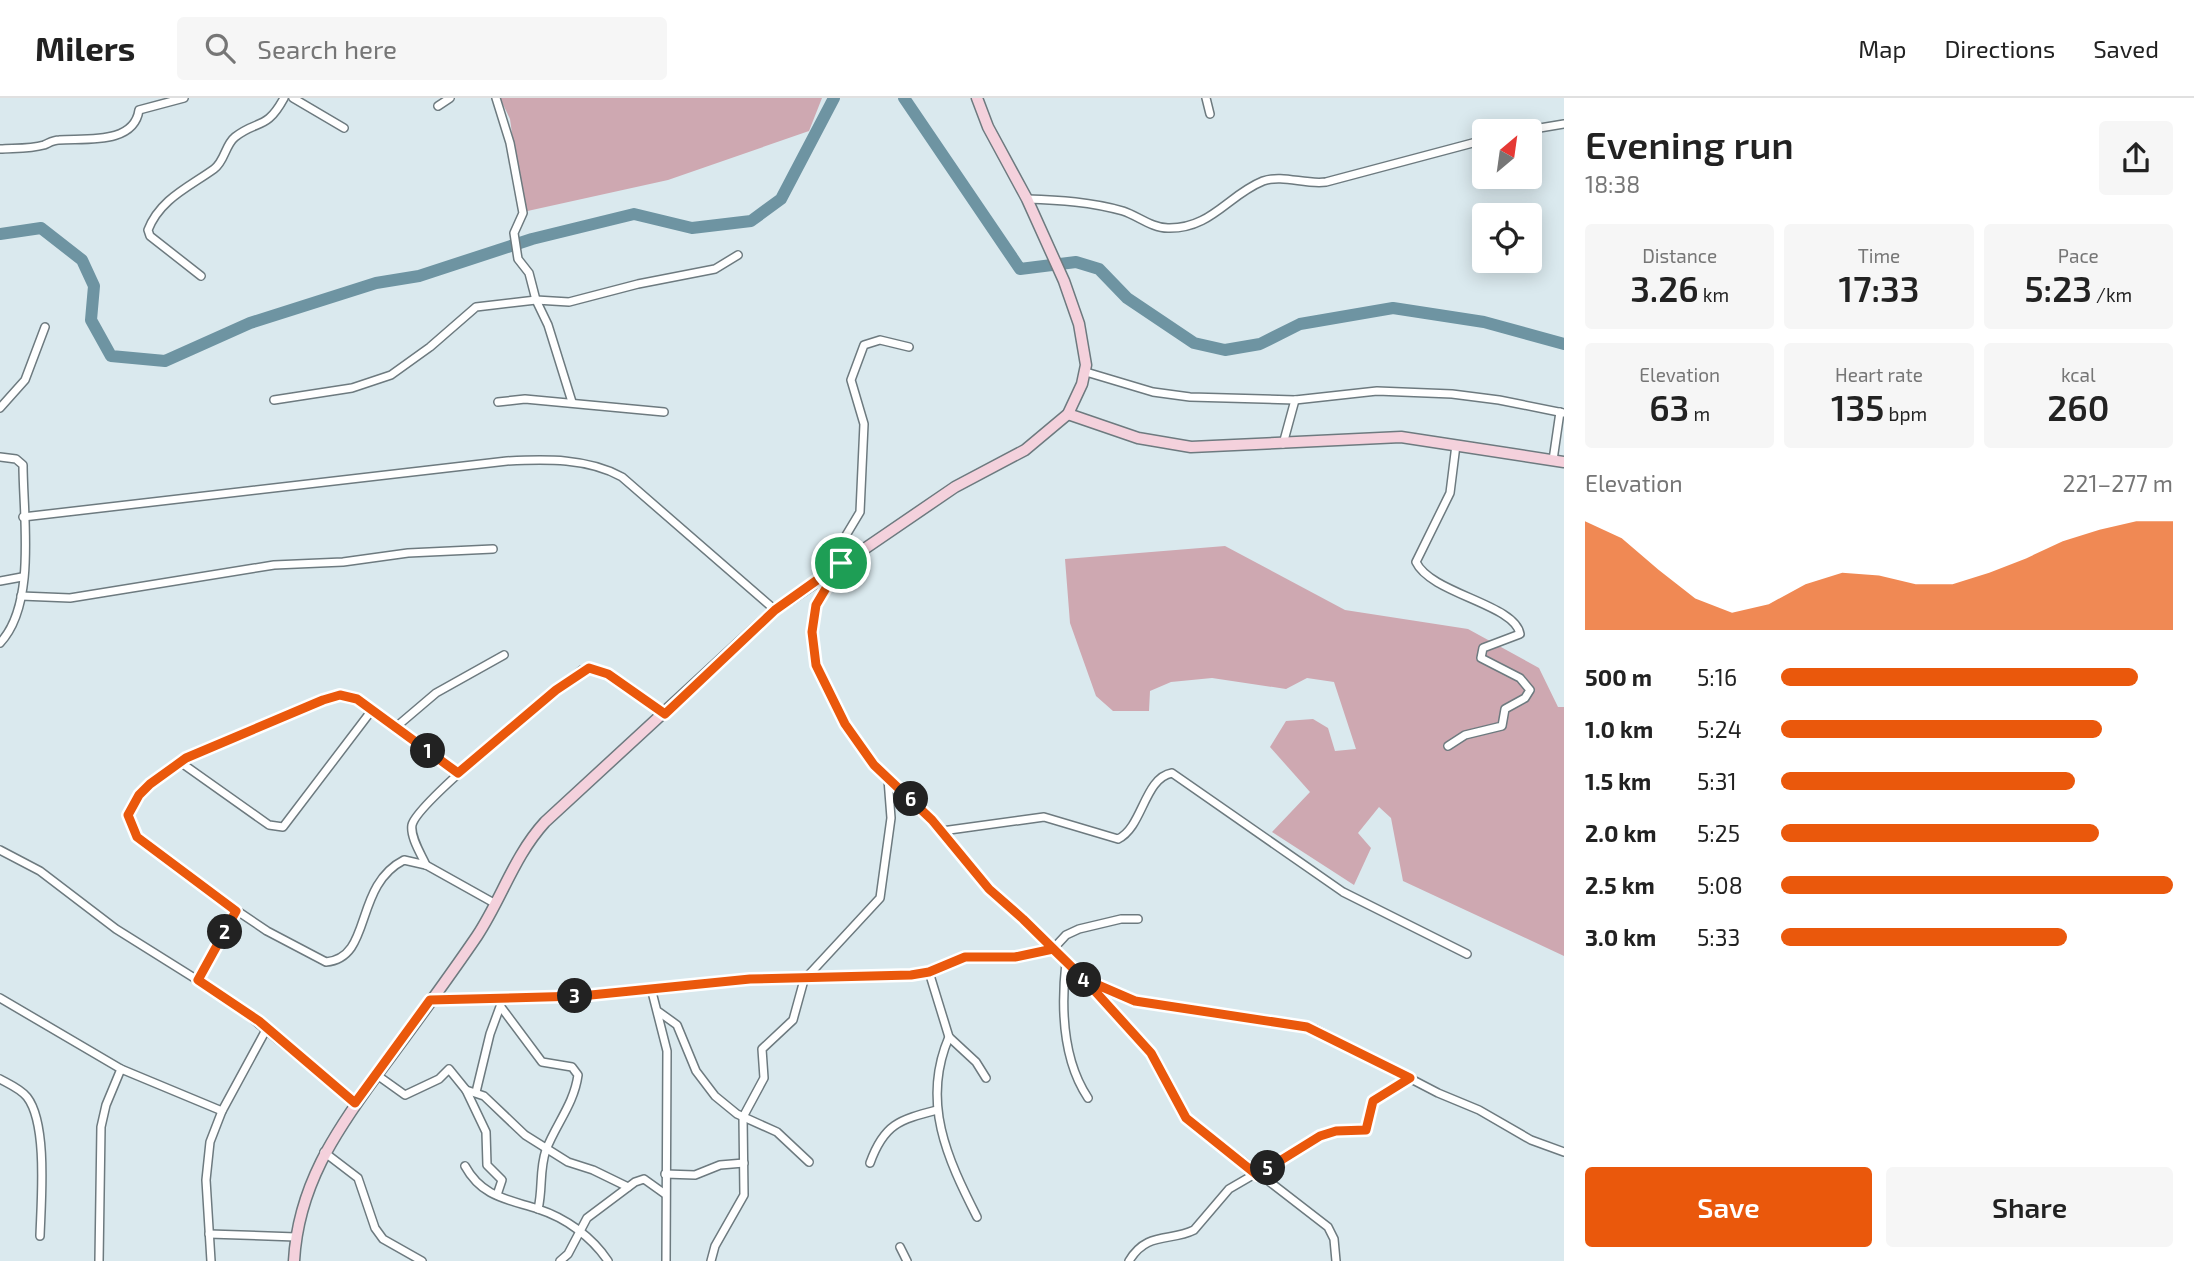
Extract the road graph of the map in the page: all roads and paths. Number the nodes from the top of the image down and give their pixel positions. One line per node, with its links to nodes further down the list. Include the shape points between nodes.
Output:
1 (184, 98): 14 (street, via 139,110 131,128 103,138 56,139 43,145)
2 (284, 98): 17 (street, via 271,120 234,138 214,169 165,204 151,223 150,236)
3 (293, 98): 11 (street)
4 (450, 98): 8 (street)
5 (496, 98): 18 (street, via 523,213 514,238 518,259 529,272)
6 (977, 98): 15 (street)
7 (1206, 98): 9 (street)
8 (438, 106)
9 (1210, 114)
10 (1564, 124): 12 (street)
11 (344, 128)
12 (1542, 128)
13 (1472, 143): 15 (street, via 1326,182 1261,182 1217,214 1179,227 1160,228 1125,212 1080,201)
14 (0, 149)
15 (1027, 199): 21 (street, via 1064,281 1085,349)
16 (738, 255): 18 (street, via 715,270 569,302)
17 (201, 276)
18 (536, 300): 22 (street, via 476,307 416,358 378,381); 25 (street)
19 (45, 327): 26 (street, via 25,380)
20 (909, 347): 36 (street, via 875,341 862,346 858,356 851,386 864,424 860,512 845,537)
21 (1086, 372): 23 (street, via 1153,392 1190,397); 29 (street)
22 (274, 400)
23 (1295, 400): 28 (street, via 1377,391 1451,394); 30 (street)
24 (498, 402): 25 (street)
25 (572, 402): 27 (street)
26 (0, 408)
27 (664, 412)
28 (1562, 412): 33 (street)
29 (1068, 414): 30 (street, via 1138,438 1191,447); 36 (street, via 1025,450 955,487)
30 (1283, 444): 31 (street, via 1388,437)
31 (1456, 445): 33 (street); 46 (street, via 1450,493 1416,562 1429,576 1507,617 1519,628 1515,638 1483,648 1481,658 1520,678 1530,690 1505,709 1502,726 1472,732)
32 (0, 457): 34 (street, via 23,465)
33 (1559, 461)
34 (23, 517): 37 (street); 40 (street, via 507,461 574,462 609,469 622,477)
35 (493, 549): 39 (street, via 274,565 70,598)
36 (841, 563): 40 (street); 49 (street, via 814,611 814,657 845,724)
37 (22, 577): 38 (street); 39 (street)
38 (0, 581)
39 (21, 596): 41 (street, via 15,620)
40 (775, 610): 44 (street)
41 (0, 643)
42 (504, 655): 45 (street, via 436,693)
43 (372, 710): 45 (street); 47 (street, via 352,696 340,695); 47 (street, via 283,827 269,825)
44 (665, 714): 48 (street, via 608,674 589,668); 53 (street, via 545,822 519,854)
45 (396, 727): 48 (street)
46 (1448, 746)
47 (180, 762): 54 (street, via 139,795 128,815 131,829)
48 (458, 773): 52 (street, via 414,821 412,832)
49 (888, 778): 50 (street); 62 (street, via 891,818 880,898)
50 (942, 831): 56 (street, via 989,889); 57 (street, via 1044,817 1118,839 1131,827 1159,780 1172,773 1343,892)
51 (0, 850): 61 (street, via 40,871 116,929)
52 (426, 865): 53 (street); 54 (street, via 404,860 377,883 352,951 333,962 318,960)
53 (494, 903): 65 (street)
54 (236, 911): 61 (street)
55 (1138, 919): 56 (street, via 1118,919 1071,932)
56 (1053, 949): 58 (street); 59 (street, via 1015,957 965,957)
57 (1467, 954)
58 (1066, 962): 60 (street); 77 (street, via 1066,1034 1076,1076)
59 (929, 972): 62 (street); 69 (street)
60 (1084, 979): 73 (street, via 1140,1003 1307,1027); 90 (street, via 1151,1053 1186,1118)
61 (198, 980): 68 (street)
62 (804, 980): 63 (street, via 750,979); 81 (street, via 793,1020 762,1049 764,1078)
63 (651, 988): 66 (street); 67 (street)
64 (0, 998): 70 (street)
65 (430, 1000): 66 (street); 71 (street)
66 (501, 1004): 76 (street); 82 (street, via 542,1062 577,1072 569,1108)
67 (658, 1012): 81 (street, via 673,1021 684,1036 700,1078); 89 (street, via 667,1051)
68 (267, 1028): 78 (street); 80 (street)
69 (949, 1037): 72 (street); 79 (street, via 939,1065)
70 (121, 1069): 80 (street); 101 (street, via 101,1127)
71 (377, 1075): 75 (street, via 406,1095 449,1069); 78 (street)
72 (986, 1077)
73 (1410, 1078): 84 (street); 90 (street, via 1373,1101 1364,1132 1343,1130 1320,1136)
74 (0, 1079): 98 (street, via 23,1093 32,1107 41,1161)
75 (466, 1090): 76 (street); 93 (street, via 486,1132 487,1165 502,1181)
76 (476, 1092): 82 (street)
77 (1088, 1098)
78 (355, 1103): 83 (street)
79 (937, 1110): 87 (street, via 897,1122 884,1135); 95 (street, via 950,1160)
80 (222, 1111): 97 (street, via 207,1165)
81 (743, 1117): 85 (street, via 777,1132); 86 (street)
82 (547, 1149): 91 (street); 94 (street)
83 (324, 1152): 99 (street); 104 (street, via 358,1178 380,1236)
84 (1564, 1152)
85 (809, 1162)
86 (744, 1163): 89 (street, via 720,1165 695,1175); 108 (street, via 744,1195 715,1245)
87 (870, 1163)
88 (465, 1166): 93 (street, via 476,1185)
89 (665, 1174): 92 (street)
90 (1257, 1175): 110 (street, via 1228,1189 1194,1230 1147,1243); 111 (street, via 1328,1227)
91 (628, 1187): 92 (street, via 644,1179); 96 (street, via 592,1213)
92 (665, 1194): 107 (street)
93 (497, 1195): 94 (street)
94 (538, 1209): 96 (street)
95 (977, 1217)
96 (579, 1231): 105 (street); 106 (street)
97 (209, 1234): 99 (street); 102 (street)
98 (40, 1236)
99 (296, 1237): 103 (street)
100 (900, 1247): 109 (street)
101 (99, 1261)
102 (211, 1261)
103 (294, 1261)
104 (422, 1261)
105 (560, 1261)
106 (608, 1261)
107 (666, 1261)
108 (711, 1261)
109 (907, 1261)
110 (1129, 1261)
111 (1336, 1261)

